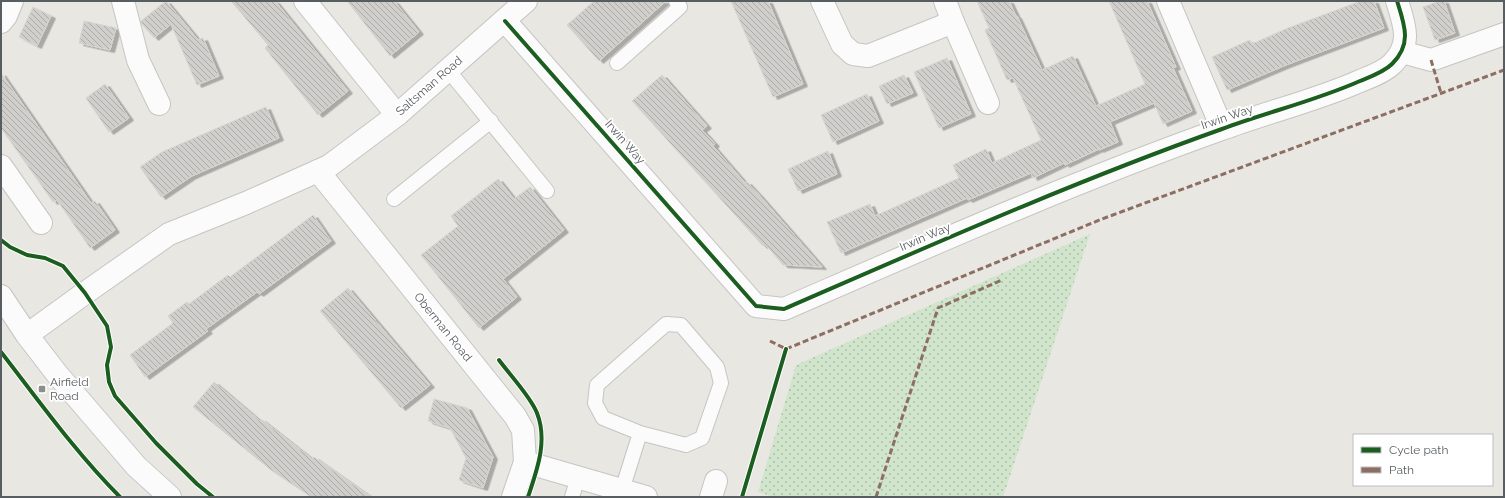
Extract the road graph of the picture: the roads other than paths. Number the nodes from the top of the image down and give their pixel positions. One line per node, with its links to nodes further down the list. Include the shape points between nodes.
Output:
1 (12, 1): 11 (street)
2 (122, 1): 18 (street, via 138,60)
3 (305, 1): 19 (street)
4 (526, 1): 10 (street, Saltsman Road)
5 (676, 1): 15 (lane, via 680,7)
6 (822, 1): 12 (street, via 842,44 853,54 868,56)
7 (945, 1): 12 (street)
8 (1168, 1): 21 (street, Irwin Way)
9 (1397, 1): 14 (street, via 1406,32)
10 (504, 21): 16 (street, Saltsman Road); 21 (street, Irwin Way, via 756,306 784,309 1022,206)
11 (1, 22)
12 (953, 22): 17 (street)
13 (1504, 34): 14 (street, via 1431,60)
14 (1402, 52): 21 (street, Irwin Way, via 1390,66 1342,89)
15 (617, 63)
16 (448, 70): 19 (street, Saltsman Road); 20 (lane)
17 (988, 103)
18 (160, 104)
19 (397, 115): 23 (street, Saltsman Road)
20 (491, 121): 24 (lane); 25 (lane)
21 (1222, 128)
22 (1, 166): 26 (street)
23 (324, 169): 28 (street, Saltsman Road, via 246,204 169,234); 30 (street, Oberman Road, via 515,416 523,430)
24 (547, 191)
25 (394, 199)
26 (41, 223)
27 (1, 296): 28 (street)
28 (27, 335): 33 (street, via 136,466)
29 (640, 433): 29 (lane, via 603,418 594,403 597,385 666,324 681,325 717,367 721,383 702,438 686,445); 32 (lane)
30 (525, 462): 31 (street); 34 (street, Oberman Road)
31 (575, 487): 32 (street)
32 (622, 490): 35 (street)
33 (170, 497)
34 (513, 497)
35 (646, 497)

